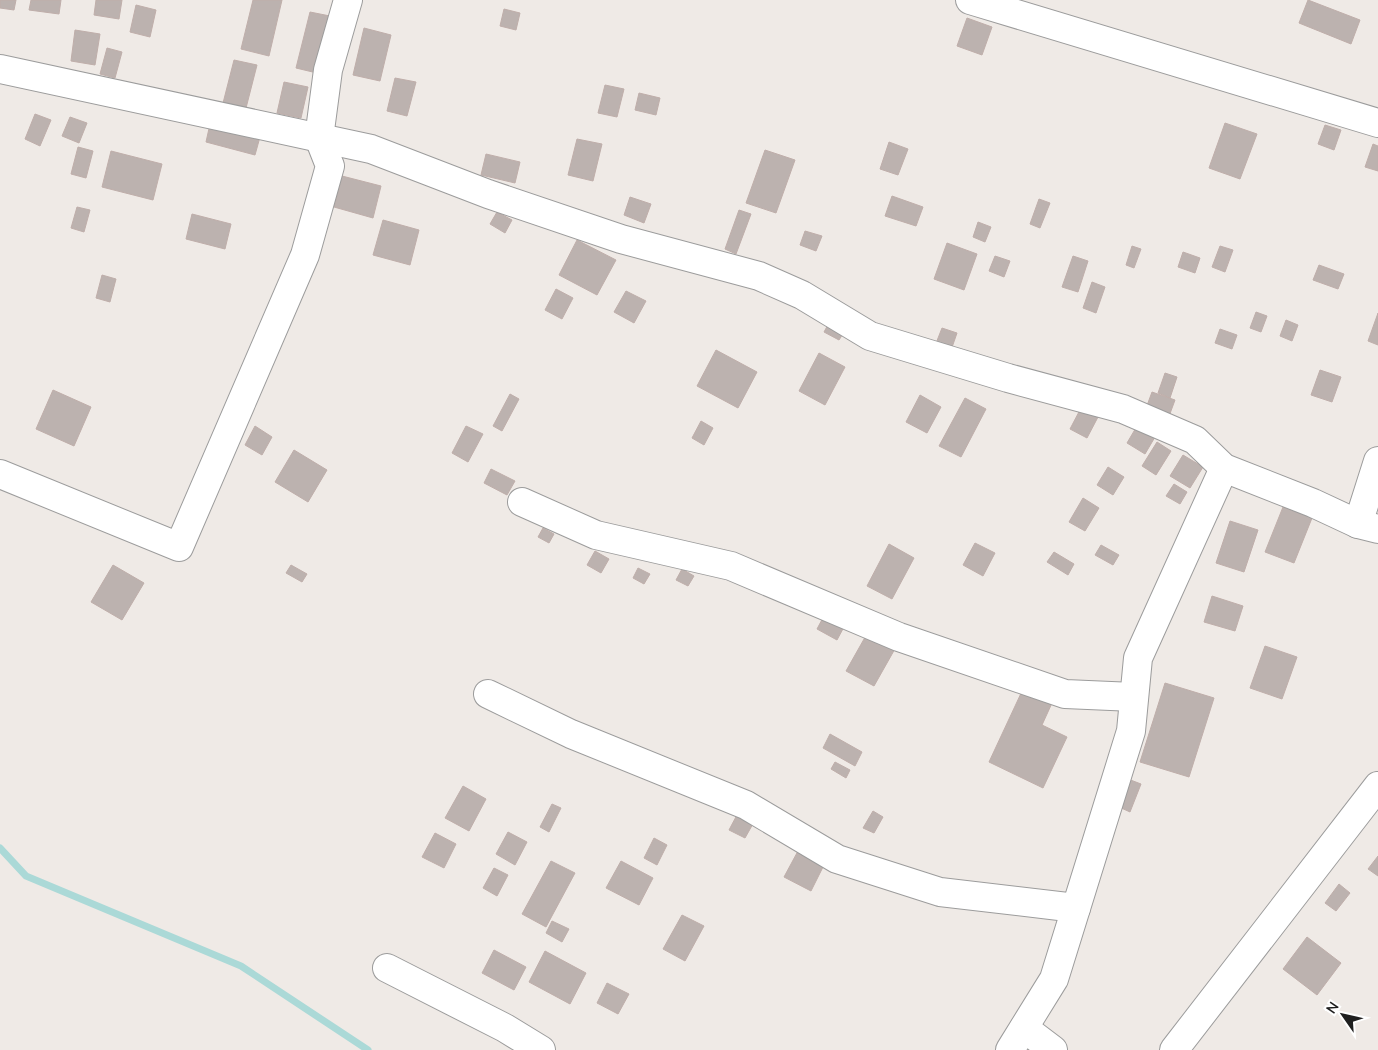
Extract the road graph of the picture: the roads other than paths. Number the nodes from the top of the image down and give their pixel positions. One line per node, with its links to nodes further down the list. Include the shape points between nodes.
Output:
1 (348, 0): 5 (street, via 328,70)
2 (970, 0): 4 (street)
3 (0, 70): 5 (street)
4 (1378, 122)
5 (320, 138): 7 (street, via 371,149 488,194 621,239 759,276 802,295 870,336 1008,378 1123,408 1195,440); 8 (street, via 330,166 305,254 179,547)
6 (1378, 461): 10 (street)
7 (1224, 468): 10 (street); 12 (street, via 1138,658)
8 (0, 474)
9 (522, 502): 12 (street, via 596,535 731,566 899,637 1064,694)
10 (1368, 526)
11 (488, 694): 14 (street, via 571,734 746,805 837,859 940,892)
12 (1134, 697): 14 (street, via 1131,731)
13 (1378, 786): 19 (street)
14 (1076, 908): 16 (street, via 1054,979)
15 (387, 968): 17 (street)
16 (1017, 1039): 18 (street)
17 (541, 1050)
18 (1053, 1050)
19 (1174, 1050)

